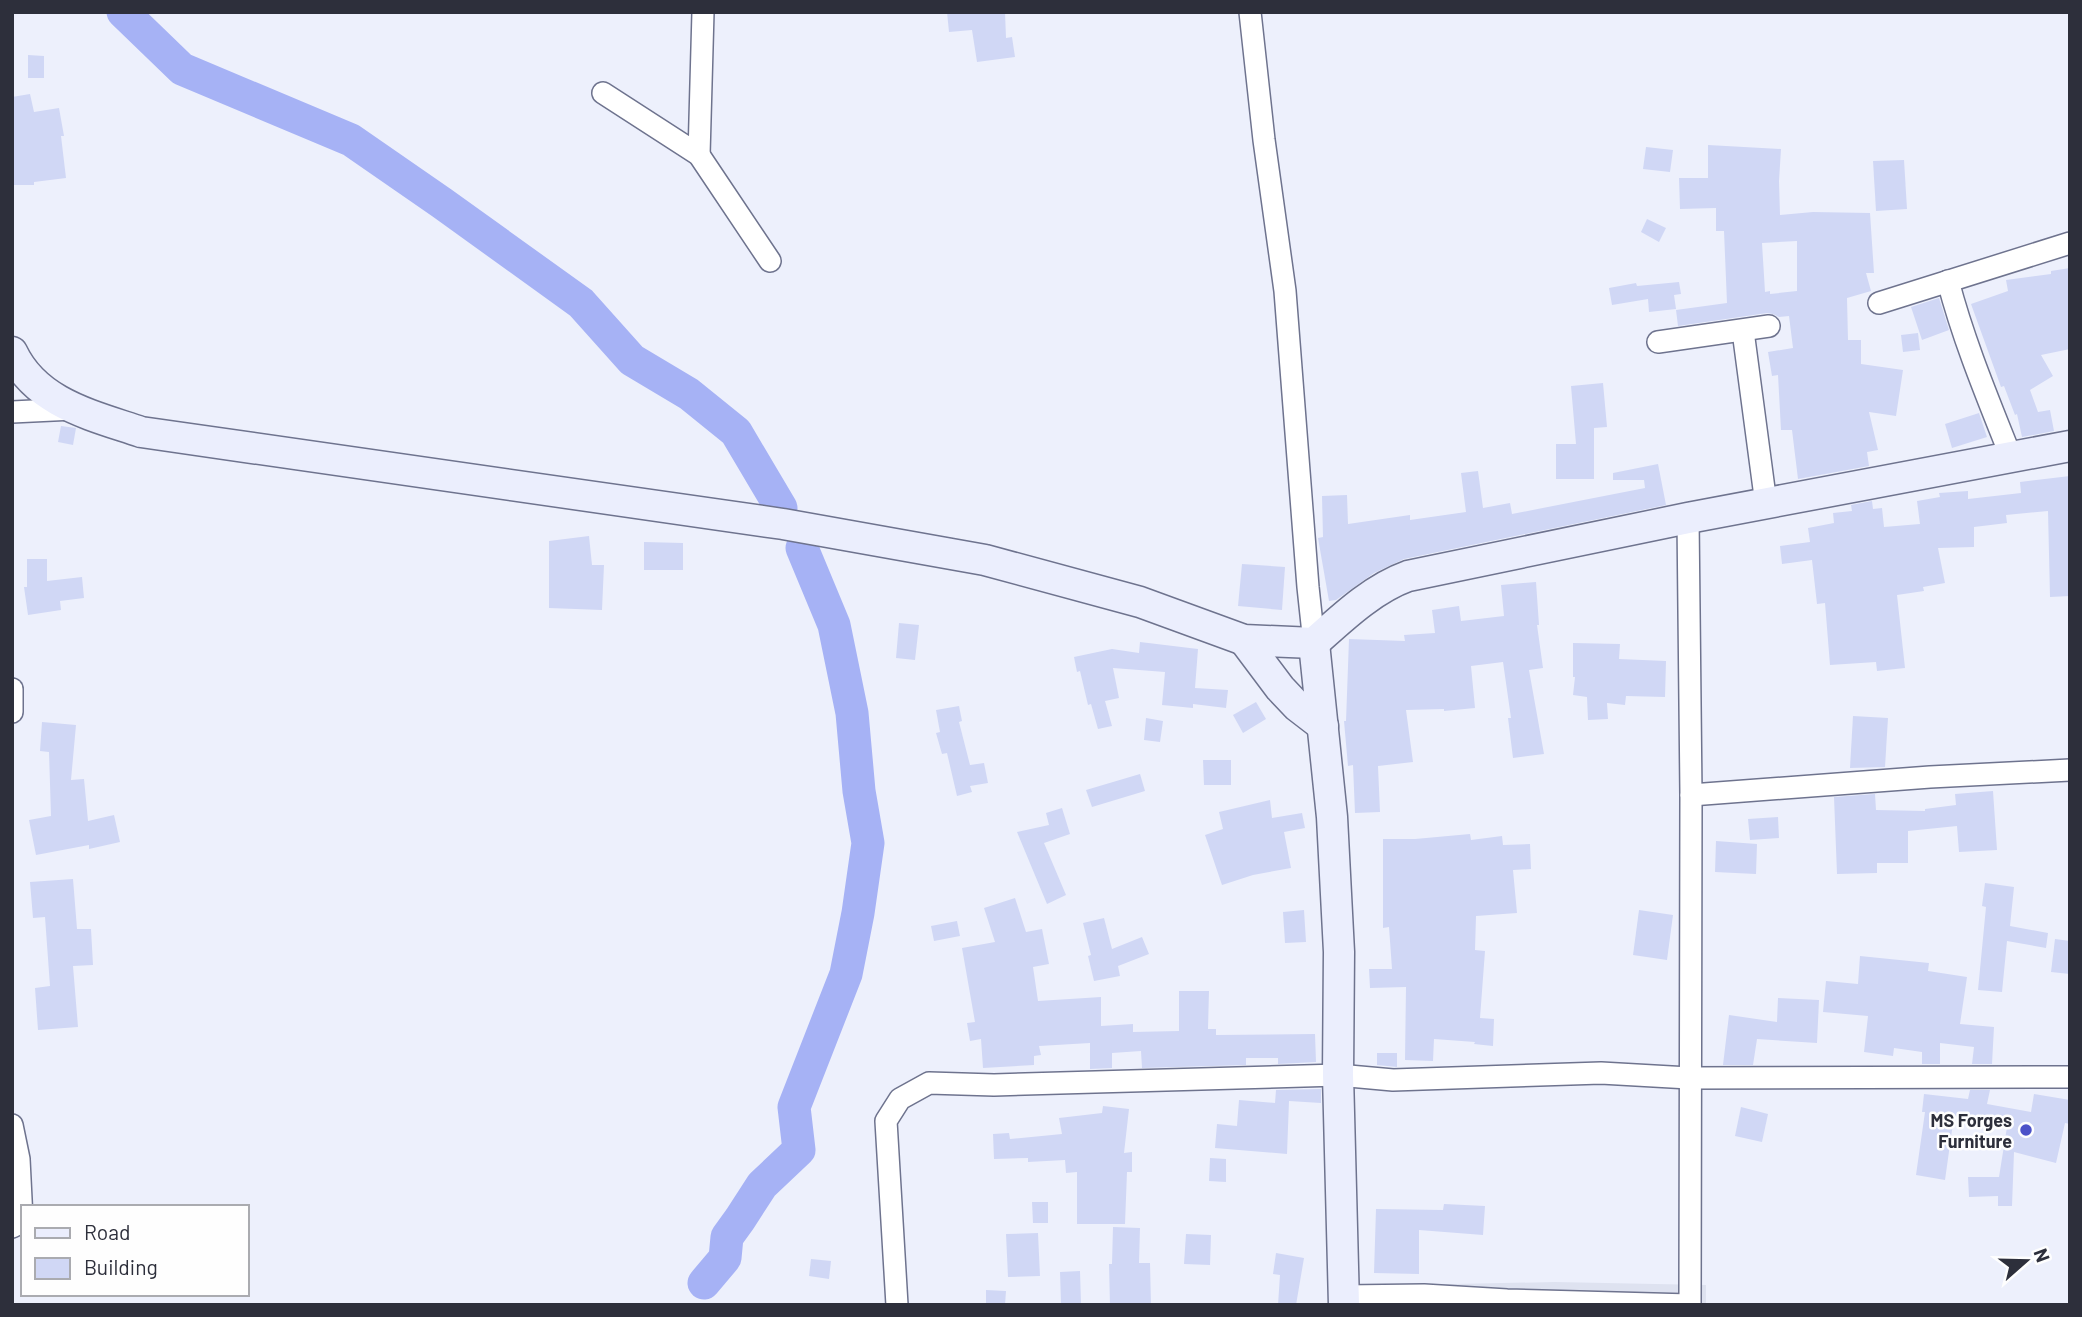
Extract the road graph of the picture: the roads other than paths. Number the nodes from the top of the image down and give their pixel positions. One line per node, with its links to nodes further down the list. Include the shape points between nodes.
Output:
1 (703, 12): 4 (street)
2 (1250, 12): 20 (street, via 1284,291)
3 (603, 93): 4 (street)
4 (699, 155): 6 (street)
5 (2070, 243): 7 (street)
6 (770, 261)
7 (1948, 281): 8 (street); 16 (street, via 1971,357)
8 (1879, 303)
9 (1769, 326): 10 (street)
10 (1743, 331): 11 (street); 17 (street)
11 (1658, 342)
12 (12, 352): 13 (main road, via 20,368 47,395)
13 (76, 409): 14 (street); 19 (main road, via 141,432 783,524 985,560 1140,601)
14 (12, 412)
15 (2070, 446): 16 (main road)
16 (2011, 457): 17 (main road)
17 (1766, 503): 18 (main road)
18 (1688, 518): 20 (main road, via 1408,576 1352,609); 25 (street)
19 (1244, 640): 20 (main road); 23 (main road, via 1280,688)
20 (1314, 643): 23 (main road)
21 (12, 689): 22 (street)
22 (12, 712)
23 (1323, 726): 26 (main road, via 1339,952)
24 (2070, 769): 25 (street)
25 (1691, 795): 28 (street)
26 (1338, 1075): 28 (street, via 1394,1080 1601,1073); 31 (main road); 32 (street, via 929,1083 911,1091 886,1121)
27 (2070, 1077): 28 (street)
28 (1689, 1078): 33 (street)
29 (12, 1125): 30 (street)
30 (21, 1205)
31 (1344, 1301): 33 (street, via 1424,1295)
32 (897, 1305)
33 (1690, 1305)

